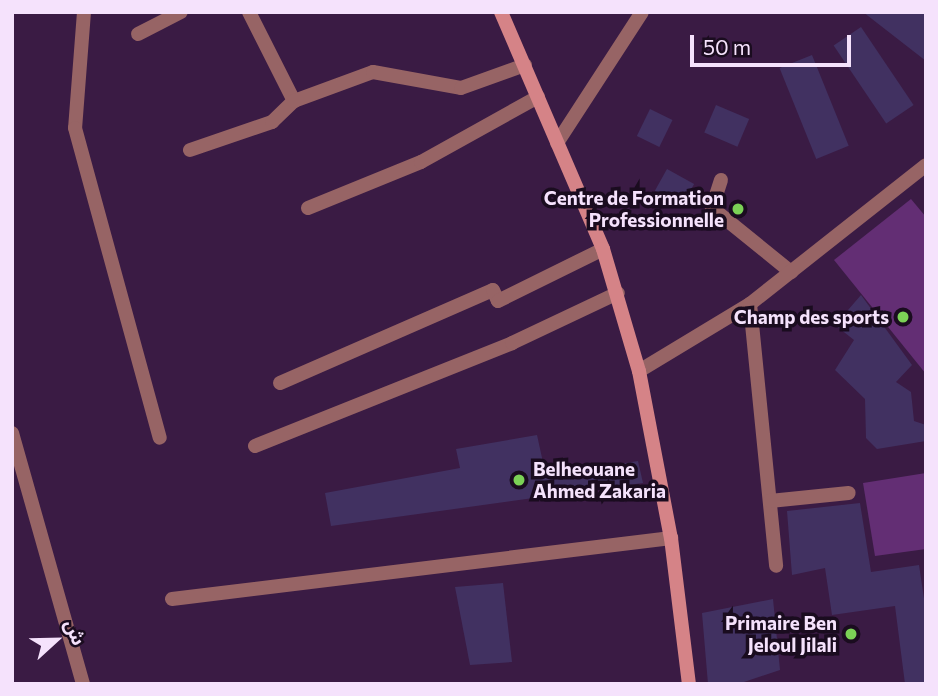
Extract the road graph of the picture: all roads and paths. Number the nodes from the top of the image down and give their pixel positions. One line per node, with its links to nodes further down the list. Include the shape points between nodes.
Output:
1 (84, 12): 22 (street, via 75,128)
2 (181, 12): 6 (street)
3 (249, 12): 9 (street)
4 (501, 12): 7 (main road)
5 (642, 12): 10 (street)
6 (138, 34)
7 (525, 65): 8 (main road); 9 (street, via 461,88 373,72)
8 (538, 97): 10 (main road); 14 (street, via 421,162)
9 (294, 101): 11 (street, via 272,122)
10 (557, 143): 15 (main road)
11 (190, 150)
12 (926, 165): 16 (street)
13 (721, 180): 16 (street, via 712,208)
14 (308, 208)
15 (603, 250): 17 (main road); 20 (street, via 498,301 493,290)
16 (791, 272): 18 (street)
17 (618, 293): 19 (main road); 23 (street, via 512,343)
18 (750, 304): 19 (street); 25 (street)
19 (639, 371): 26 (main road)
20 (280, 383)
21 (12, 433): 29 (street)
22 (160, 438)
23 (255, 446)
24 (849, 493): 25 (street)
25 (770, 501): 27 (street)
26 (671, 538): 28 (street); 30 (main road)
27 (776, 566)
28 (172, 599)
29 (83, 684)
30 (689, 684)

